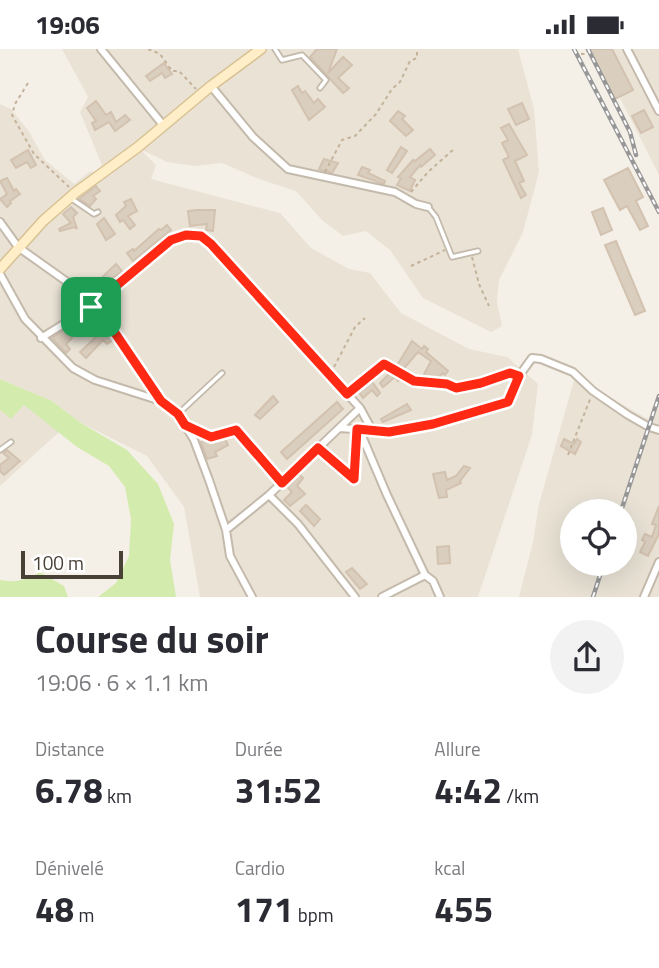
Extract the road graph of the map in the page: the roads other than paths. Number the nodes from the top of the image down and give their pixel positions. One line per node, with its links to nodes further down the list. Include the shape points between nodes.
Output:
1 (101, 49): 8 (street)
2 (261, 49): 5 (main road)
3 (275, 49): 6 (lane, via 282,60 302,55 326,81)
4 (627, 49): 7 (street)
5 (211, 86): 8 (main road); 10 (street, via 253,137 288,169 395,192)
6 (320, 88)
7 (659, 111)
8 (163, 125): 9 (main road)
9 (72, 195): 11 (lane, via 94,214); 13 (main road)
10 (428, 207): 14 (lane, via 453,257)
11 (98, 212)
12 (0, 222): 13 (street)
13 (18, 247): 15 (main road); 17 (street, via 70,284 85,307)
14 (478, 251)
15 (0, 269)
16 (0, 274): 18 (street, via 25,320)
17 (91, 307): 18 (street); 20 (street, via 111,327); 21 (street, via 171,240 201,236)
18 (41, 338): 20 (street, via 73,368 95,380)
19 (222, 373): 22 (lane)
20 (161, 401): 22 (street)
21 (360, 408): 23 (street); 25 (street)
22 (178, 414): 30 (street, via 194,440)
23 (340, 428): 24 (street); 29 (street)
24 (358, 429): 25 (street); 32 (street)
25 (372, 430): 26 (street, via 389,432 433,424 508,402 532,358 573,372 593,391)
26 (659, 430)
27 (11, 442): 28 (lane)
28 (0, 450)
29 (269, 495): 30 (street); 34 (street)
30 (226, 530): 33 (street, via 230,556)
31 (659, 563): 37 (street)
32 (425, 575): 35 (street); 36 (street)
33 (252, 597)
34 (355, 597)
35 (382, 597)
36 (440, 597)
37 (644, 597)

